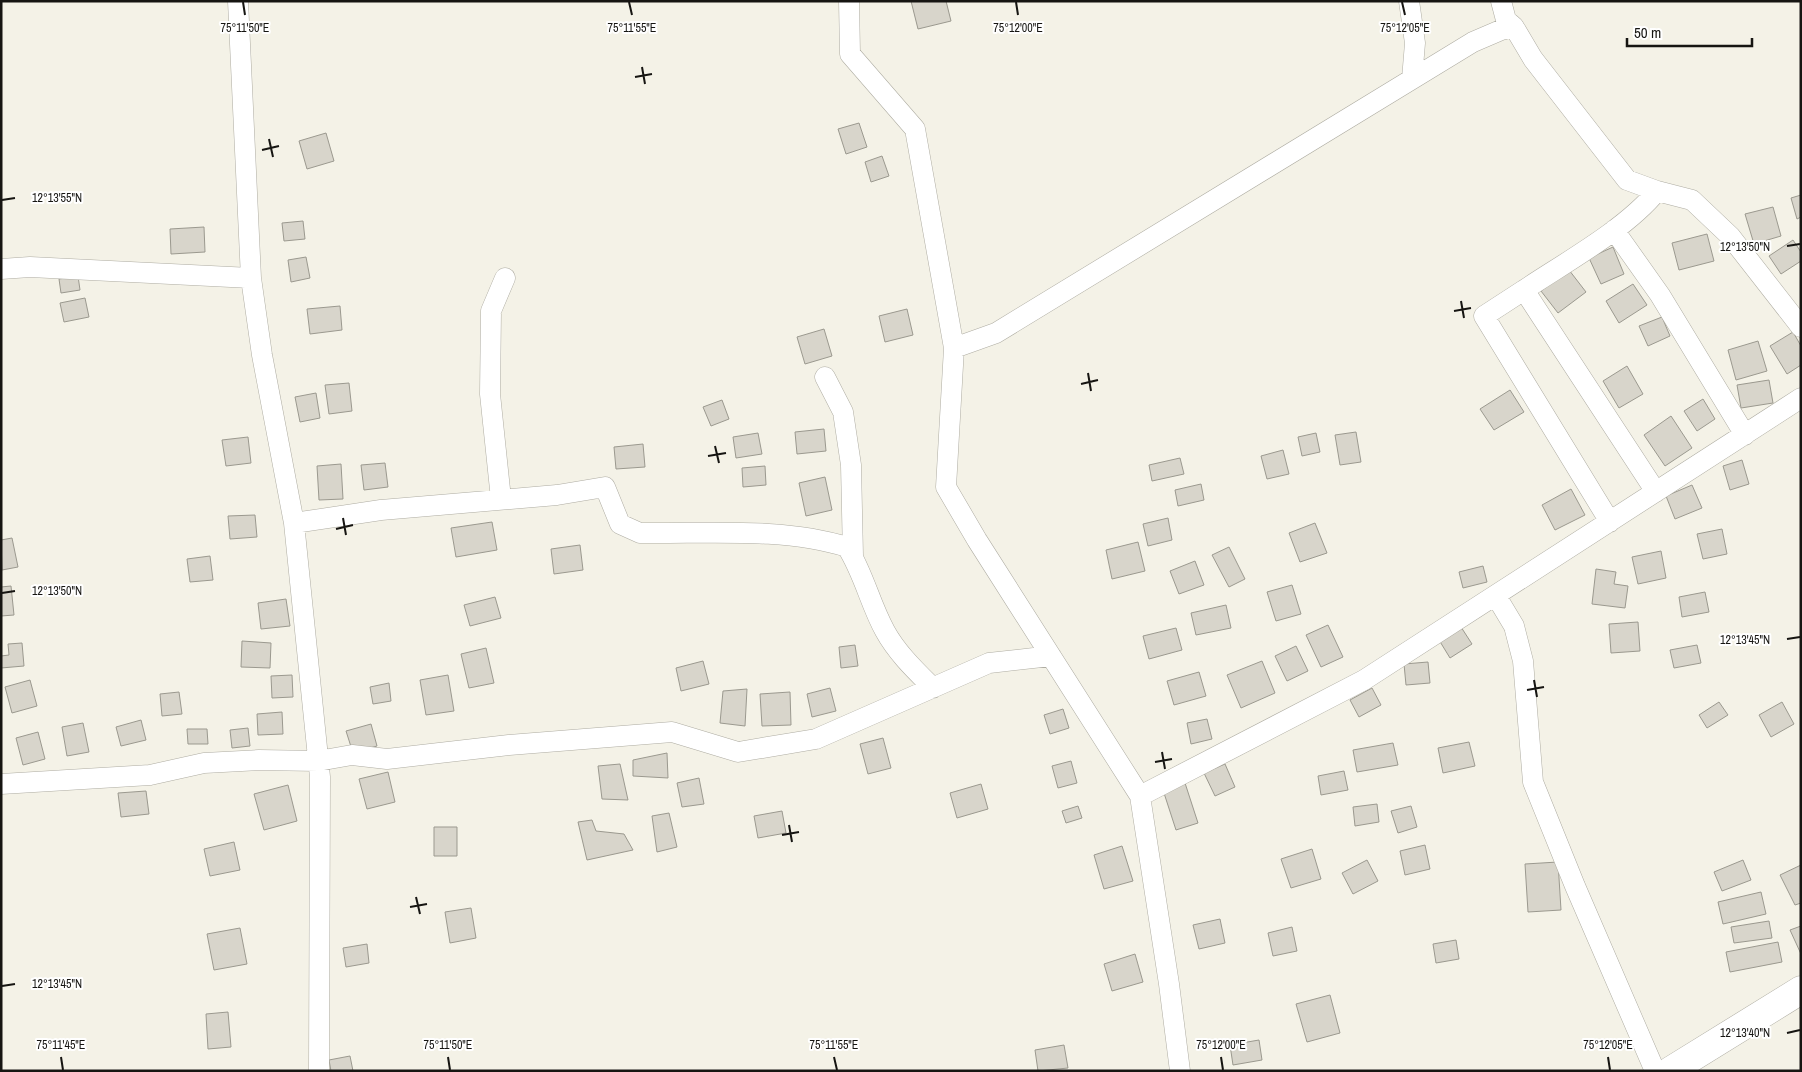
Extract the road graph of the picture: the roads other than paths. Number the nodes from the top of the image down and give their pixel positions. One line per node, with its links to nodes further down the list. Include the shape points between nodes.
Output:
1 (238, 1): 10 (street)
2 (849, 1): 14 (street, via 850,54 915,129)
3 (1409, 1): 6 (street, via 1415,43)
4 (1500, 1): 5 (street, via 1506,20)
5 (1514, 27): 6 (street, via 1473,42); 7 (street, via 1533,58 1627,180)
6 (1412, 79): 14 (street, via 996,333)
7 (1657, 191): 8 (street, via 1643,208); 13 (street, via 1692,200 1730,236)
8 (1614, 230): 12 (street); 17 (street, via 1660,295)
9 (1, 269): 10 (street, via 30,267)
10 (251, 278): 21 (street)
11 (505, 278): 19 (street, via 491,311 490,394)
12 (1524, 290): 18 (street); 20 (street, via 1484,316)
13 (1801, 327)
14 (954, 348): 24 (street, via 946,486)
15 (825, 377): 22 (street, via 843,412 851,465)
16 (1801, 398): 17 (street)
17 (1745, 435): 18 (street)
18 (1656, 492): 20 (street)
19 (500, 499): 21 (street, via 381,510); 22 (street, via 605,488 620,524 640,533 784,535 847,546)
20 (1610, 522): 23 (street)
21 (294, 523): 26 (street)
22 (853, 556): 25 (street, via 886,632 910,665)
23 (1496, 596): 28 (street, via 1364,680); 32 (street, via 1514,626 1523,661 1533,782)
24 (1051, 656): 25 (street, via 989,663); 28 (street)
25 (933, 688): 26 (street, via 816,739 738,752 672,732 386,759 352,755)
26 (318, 761): 27 (street, via 204,763 150,775); 30 (street)
27 (1, 784)
28 (1140, 796): 31 (street)
29 (1801, 990): 33 (main road)
30 (319, 1071)
31 (1180, 1071)
32 (1655, 1071)
33 (1670, 1071)

